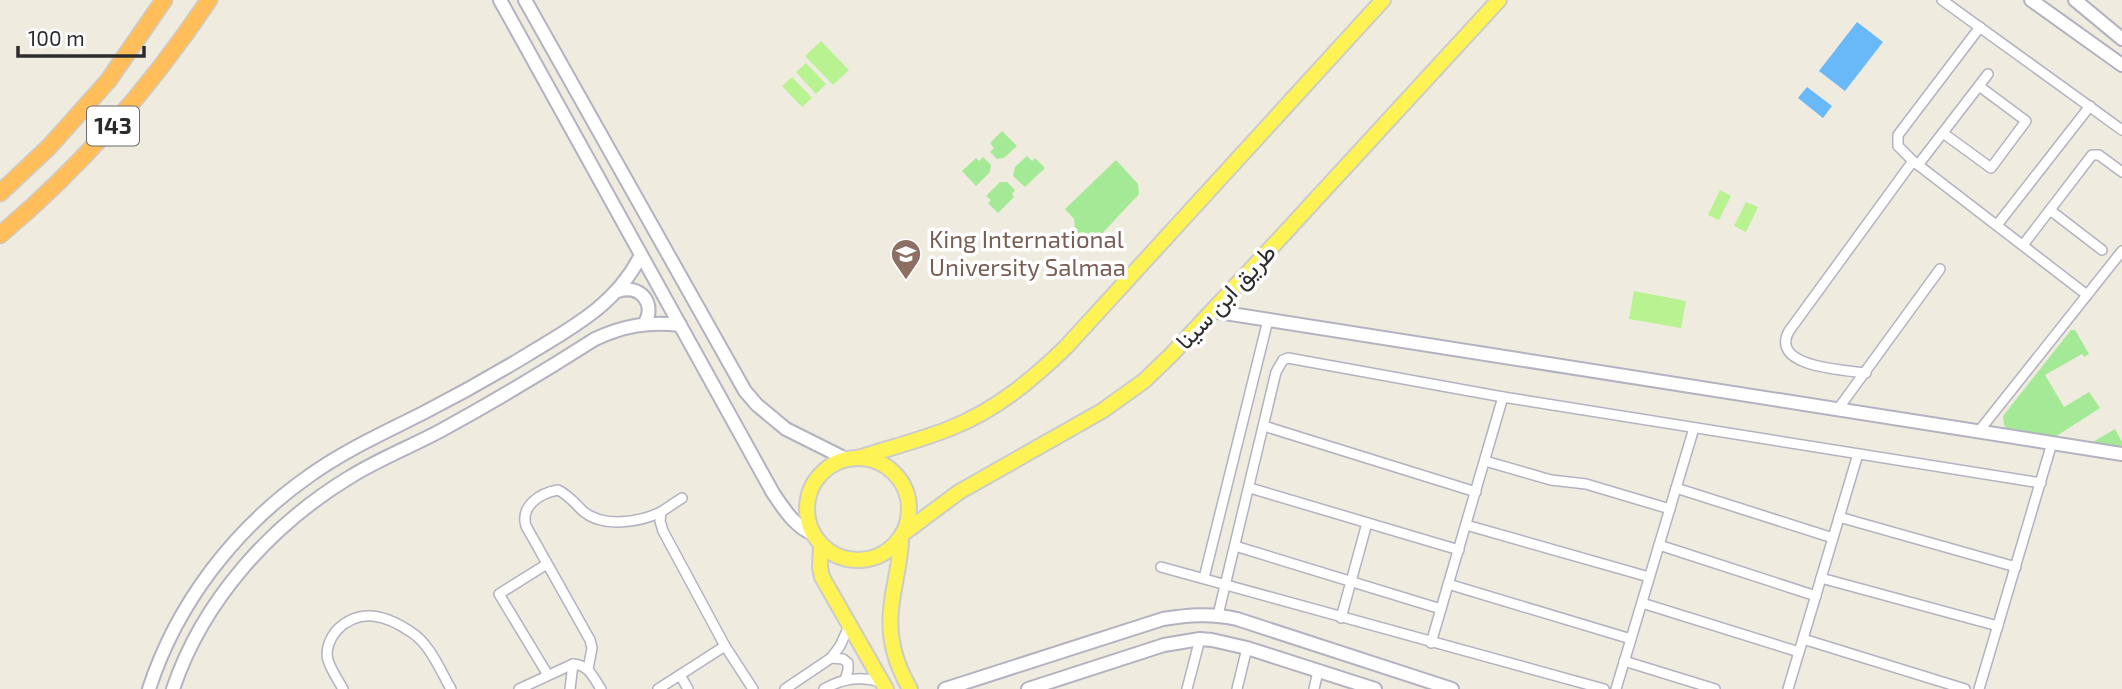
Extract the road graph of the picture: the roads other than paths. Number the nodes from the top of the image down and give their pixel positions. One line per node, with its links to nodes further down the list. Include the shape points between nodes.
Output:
1 (164, 0): 22 (highway, 143, via 108,80 49,147)
2 (209, 0): 25 (highway, 143, via 109,131)
3 (500, 0): 29 (street)
4 (526, 0): 46 (street, via 745,391 786,429)
5 (1371, 0): 11 (street)
6 (1383, 0): 11 (main road)
7 (1499, 0): 33 (main road, طريق ابن سينا)
8 (1942, 0): 12 (street)
9 (2031, 0): 14 (street)
10 (2075, 0): 13 (street)
11 (1368, 17): 46 (main road, via 1030,381 953,428)
12 (1980, 27): 17 (street); 20 (street, via 1898,135 1898,146)
13 (2122, 39)
14 (2122, 65)
15 (1988, 74): 16 (street)
16 (1979, 86): 19 (street); 19 (street, via 2026,120 2005,149 1989,168)
17 (2090, 106): 18 (street); 24 (street)
18 (2122, 130)
19 (1943, 133): 20 (street)
20 (1916, 163): 24 (street); 37 (street, via 1785,338 1786,348 1805,363)
21 (2122, 172): 23 (street, via 2092,155)
22 (0, 193)
23 (2050, 211): 26 (street); 27 (street)
24 (1997, 225): 26 (street)
25 (0, 235)
26 (2023, 245): 32 (street)
27 (2102, 250)
28 (2122, 251): 32 (street)
29 (641, 255): 31 (street); 36 (street)
30 (1940, 269): 37 (street)
31 (618, 291): 35 (street, via 632,289 645,297 650,310); 97 (street, via 598,310 532,352 341,455 281,497 206,577 169,639)
32 (2087, 295): 42 (street)
33 (1212, 311): 34 (street); 58 (main road, طريق ابن سينا, via 1124,397 959,492)
34 (1268, 320): 39 (street); 68 (street)
35 (645, 323): 36 (street); 98 (street, via 596,339 492,403 353,475 296,515 225,590)
36 (680, 325): 60 (street, via 773,493 796,523)
37 (1866, 373): 39 (street)
38 (1503, 397): 40 (street, via 1288,358 1276,372); 41 (street); 47 (street)
39 (1838, 409): 42 (street)
40 (1264, 426): 49 (street); 51 (street)
41 (1694, 428): 44 (street); 50 (street)
42 (1979, 431): 43 (street)
43 (2052, 443): 45 (street); 48 (street)
44 (1858, 454): 48 (street); 55 (street)
45 (2122, 454)
46 (852, 458): 58 (main road, via 887,466 906,489 909,519); 60 (main road, via 825,470 811,488 806,511)
47 (1485, 461): 51 (street); 53 (street)
48 (2041, 483): 65 (street)
49 (1250, 488): 56 (street); 62 (street)
50 (1676, 488): 53 (street); 59 (street)
51 (1476, 492): 57 (street)
52 (682, 498): 54 (street)
53 (1670, 509): 61 (street)
54 (661, 512): 64 (street, via 642,519 607,520 587,514 564,493 553,490 530,503 524,513 526,526); 84 (street, via 663,531)
55 (1839, 517): 59 (street); 65 (street)
56 (1367, 523): 63 (street); 70 (street)
57 (1466, 525): 63 (street); 67 (street)
58 (902, 536): 60 (main road, via 881,555 856,561 832,554); 109 (main road, via 890,627 897,661)
59 (1833, 538): 69 (street)
60 (817, 540): 78 (main road, via 822,577)
61 (1659, 545): 67 (street); 73 (street)
62 (1235, 546): 70 (street); 71 (street)
63 (1458, 550): 72 (street)
64 (547, 564): 90 (street, via 590,640); 93 (street, via 499,594)
65 (2016, 567): 79 (street)
66 (1161, 568): 68 (street)
67 (1650, 577): 74 (street)
68 (1204, 578): 71 (street)
69 (1821, 578): 73 (street); 79 (street)
70 (1351, 582): 75 (street); 77 (street)
71 (1225, 584): 76 (street); 77 (street)
72 (1448, 584): 75 (street); 81 (street)
73 (1816, 596): 82 (street)
74 (1642, 603): 81 (street); 86 (street)
75 (1441, 610): 83 (street)
76 (1218, 615): 95 (street); 110 (street, via 1163,620)
77 (1341, 618): 83 (street)
78 (850, 624): 87 (street); 96 (main road)
79 (1998, 626): 122 (street)
80 (1200, 639): 85 (street); 111 (street, via 1164,645); 112 (street)
81 (1631, 639): 88 (street)
82 (1803, 639): 86 (street); 121 (street)
83 (1431, 643): 117 (street)
84 (725, 646): 92 (street); 106 (street)
85 (1247, 648): 91 (street); 113 (street)
86 (1799, 652): 120 (street)
87 (831, 658): 94 (street, via 848,663); 107 (street)
88 (1624, 662): 118 (street); 119 (street)
89 (573, 664): 90 (street); 93 (street); 102 (street)
90 (588, 668): 103 (street)
91 (1318, 671): 114 (street); 115 (street)
92 (680, 675): 104 (street); 105 (street)
93 (548, 676): 101 (street)
94 (845, 680): 96 (street, via 864,678); 108 (street)
95 (1417, 684): 116 (street)
96 (884, 685)
97 (149, 689)
98 (173, 689)
99 (343, 689): 100 (street, via 328,659 328,647 341,626 361,615 412,632)
100 (451, 689)
101 (519, 689)
102 (570, 689)
103 (601, 689)
104 (659, 689)
105 (688, 689)
106 (753, 689)
107 (785, 689)
108 (824, 689)
109 (910, 689)
110 (945, 689)
111 (1028, 689)
112 (1187, 689)
113 (1237, 689)
114 (1314, 689)
115 (1371, 689)
116 (1452, 689)
117 (1604, 689)
118 (1616, 689)
119 (1715, 689)
120 (1788, 689)
121 (1965, 689)
122 (1979, 689)

